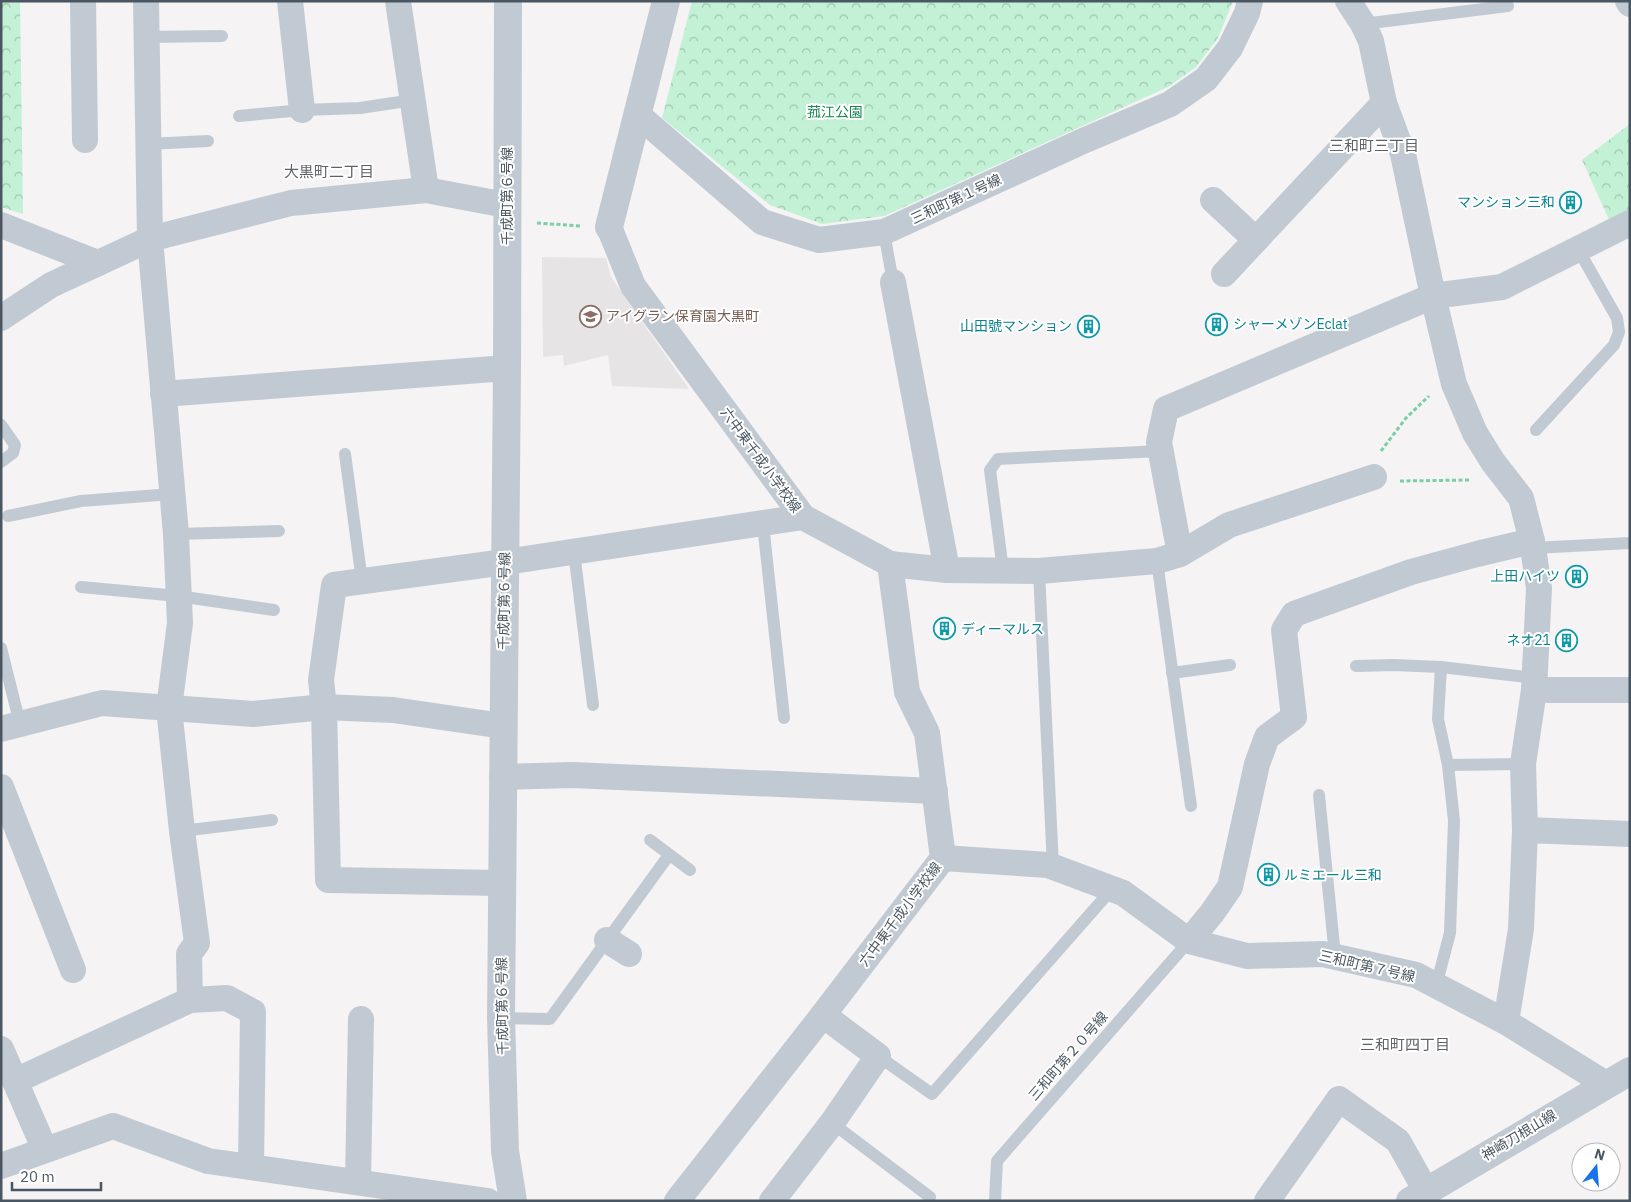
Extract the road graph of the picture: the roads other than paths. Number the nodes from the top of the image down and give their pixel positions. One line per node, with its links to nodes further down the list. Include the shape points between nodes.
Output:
1 (83, 1): 18 (street)
2 (146, 1): 12 (street)
3 (290, 1): 15 (street)
4 (398, 1): 13 (street)
5 (508, 1): 23 (street, 千成町第６号線)
6 (666, 1): 16 (street)
7 (1250, 1): 27 (street, 三和町第１号線, via 1230,48 1206,79 1170,104)
8 (1348, 1): 10 (street)
9 (1508, 6): 10 (lane)
10 (1363, 24): 14 (street, via 1371,41)
11 (222, 36): 12 (lane)
12 (146, 37): 20 (street)
13 (412, 100): 15 (lane, via 360,108); 21 (street)
14 (1384, 102): 29 (street); 34 (street, via 1402,154)
15 (302, 110): 17 (lane)
16 (638, 115): 26 (street); 27 (street, 三和町第１号線, via 762,222 819,240)
17 (239, 116)
18 (85, 140)
19 (208, 141): 20 (lane)
20 (148, 144): 28 (street)
21 (426, 190): 23 (street); 28 (street, via 290,203)
22 (1213, 200): 29 (street)
23 (506, 205): 36 (street, 千成町第６号線)
24 (1630, 223): 30 (street)
25 (1, 225): 31 (street)
26 (609, 227): 46 (street, 六中東千成小学校線, via 633,286)
27 (884, 232): 33 (lane)
28 (150, 239): 31 (street); 37 (street)
29 (1256, 240): 32 (street)
30 (1578, 249): 34 (street, via 1502,287); 39 (lane, via 1617,318 1619,332 1614,345)
31 (98, 263): 35 (street, via 51,285)
32 (1224, 274)
33 (893, 282): 56 (street)
34 (1433, 296): 40 (street, via 1166,409 1159,442); 51 (street, via 1454,384 1475,433 1521,498)
35 (1, 318)
36 (507, 368): 37 (street); 54 (street, 千成町第６号線)
37 (163, 394): 44 (street)
38 (1, 425): 42 (lane, via 15,445 13,453)
39 (1536, 430)
40 (1161, 451): 53 (street); 57 (lane, via 998,460 990,470)
41 (345, 454): 59 (lane)
42 (1, 462)
43 (1374, 477): 53 (street, via 1229,525)
44 (172, 494): 45 (lane, via 81,501); 49 (street)
45 (8, 516)
46 (803, 517): 47 (street); 55 (street, 六中東千成小学校線)
47 (763, 524): 52 (street); 73 (lane)
48 (280, 531): 49 (lane)
49 (176, 534): 61 (street)
50 (1630, 543): 51 (lane)
51 (1533, 545): 68 (street, via 1539,588); 95 (street, via 1476,554 1411,572 1294,614 1284,630 1294,717 1267,737 1257,764 1230,887)
52 (574, 552): 54 (street); 70 (lane)
53 (1168, 557): 58 (street); 67 (lane)
54 (505, 562): 59 (street); 74 (street, 千成町第６号線)
55 (890, 564): 56 (street); 80 (street, 六中東千成小学校線, via 907,692 927,733)
56 (947, 570): 57 (street)
57 (1004, 570): 58 (street)
58 (1039, 571): 90 (lane)
59 (362, 581): 71 (street, via 334,585 321,680)
60 (81, 587): 61 (lane)
61 (178, 596): 62 (lane); 72 (street, via 180,624)
62 (274, 610)
63 (1, 648): 75 (lane)
64 (1230, 665): 67 (lane)
65 (1356, 666): 66 (lane)
66 (1441, 667): 68 (lane); 77 (lane, via 1438,719)
67 (1172, 673): 82 (lane)
68 (1534, 684): 69 (street); 76 (street)
69 (1630, 690)
70 (593, 705)
71 (324, 707): 72 (street, via 253,714); 74 (street, via 393,710); 92 (street, via 328,880)
72 (170, 708): 75 (street, via 102,703); 85 (street)
73 (784, 718)
74 (503, 726): 78 (street, 千成町第６号線)
75 (10, 727)
76 (1523, 764): 77 (lane); 84 (street)
77 (1448, 765): 99 (lane, via 1454,821 1453,882 1450,933)
78 (502, 777): 80 (street, via 573,775); 92 (street, 千成町第６号線)
79 (1, 787): 98 (street)
80 (934, 791): 89 (street, 六中東千成小学校線)
81 (1319, 795): 97 (lane)
82 (1191, 806)
83 (272, 820): 85 (lane)
84 (1524, 830): 86 (street); 104 (street, via 1521,929)
85 (182, 831): 100 (street, via 197,943 189,954)
86 (1630, 834)
87 (650, 840): 88 (lane)
88 (670, 855): 91 (lane); 94 (lane)
89 (943, 858): 90 (street, 三和町第７号線); 101 (street, 六中東千成小学校線)
90 (1053, 867): 93 (street, 三和町第７号線)
91 (690, 870)
92 (502, 883): 102 (street, 千成町第６号線)
93 (1112, 889): 95 (street, 三和町第７号線, via 1123,893); 106 (lane, via 932,1094)
94 (607, 940): 96 (street); 102 (lane, via 550,1019)
95 (1188, 940): 97 (street, 三和町第７号線, via 1247,956); 121 (lane, 三和町第２０号線, via 997,1161)
96 (629, 954)
97 (1335, 956): 99 (street, 三和町第７号線, via 1416,975)
98 (73, 970)
99 (1436, 986): 104 (street, 三和町第７号線)
100 (190, 1000): 108 (street); 113 (street, via 227,998 252,1012)
101 (823, 1015): 106 (street); 119 (street, 六中東千成小学校線)
102 (501, 1018): 118 (street, 千成町第６号線, via 505,1151)
103 (361, 1019): 114 (street)
104 (1506, 1022): 109 (street, 三和町第７号線)
105 (1, 1049): 108 (street)
106 (878, 1056): 110 (street)
107 (1630, 1070): 109 (street, 神崎刀根山線)
108 (16, 1081): 111 (street)
109 (1606, 1084): 115 (street, 神崎刀根山線)
110 (832, 1123): 116 (lane); 120 (street)
111 (45, 1150): 112 (street); 113 (street, via 113,1126 208,1161)
112 (1, 1166)
113 (251, 1167): 114 (street)
114 (358, 1182): 117 (street)
115 (1418, 1196): 122 (street, via 1398,1141 1339,1099)
116 (930, 1197)
117 (488, 1201)
118 (513, 1201)
119 (678, 1201)
120 (772, 1201)
121 (995, 1201)
122 (1267, 1201)

